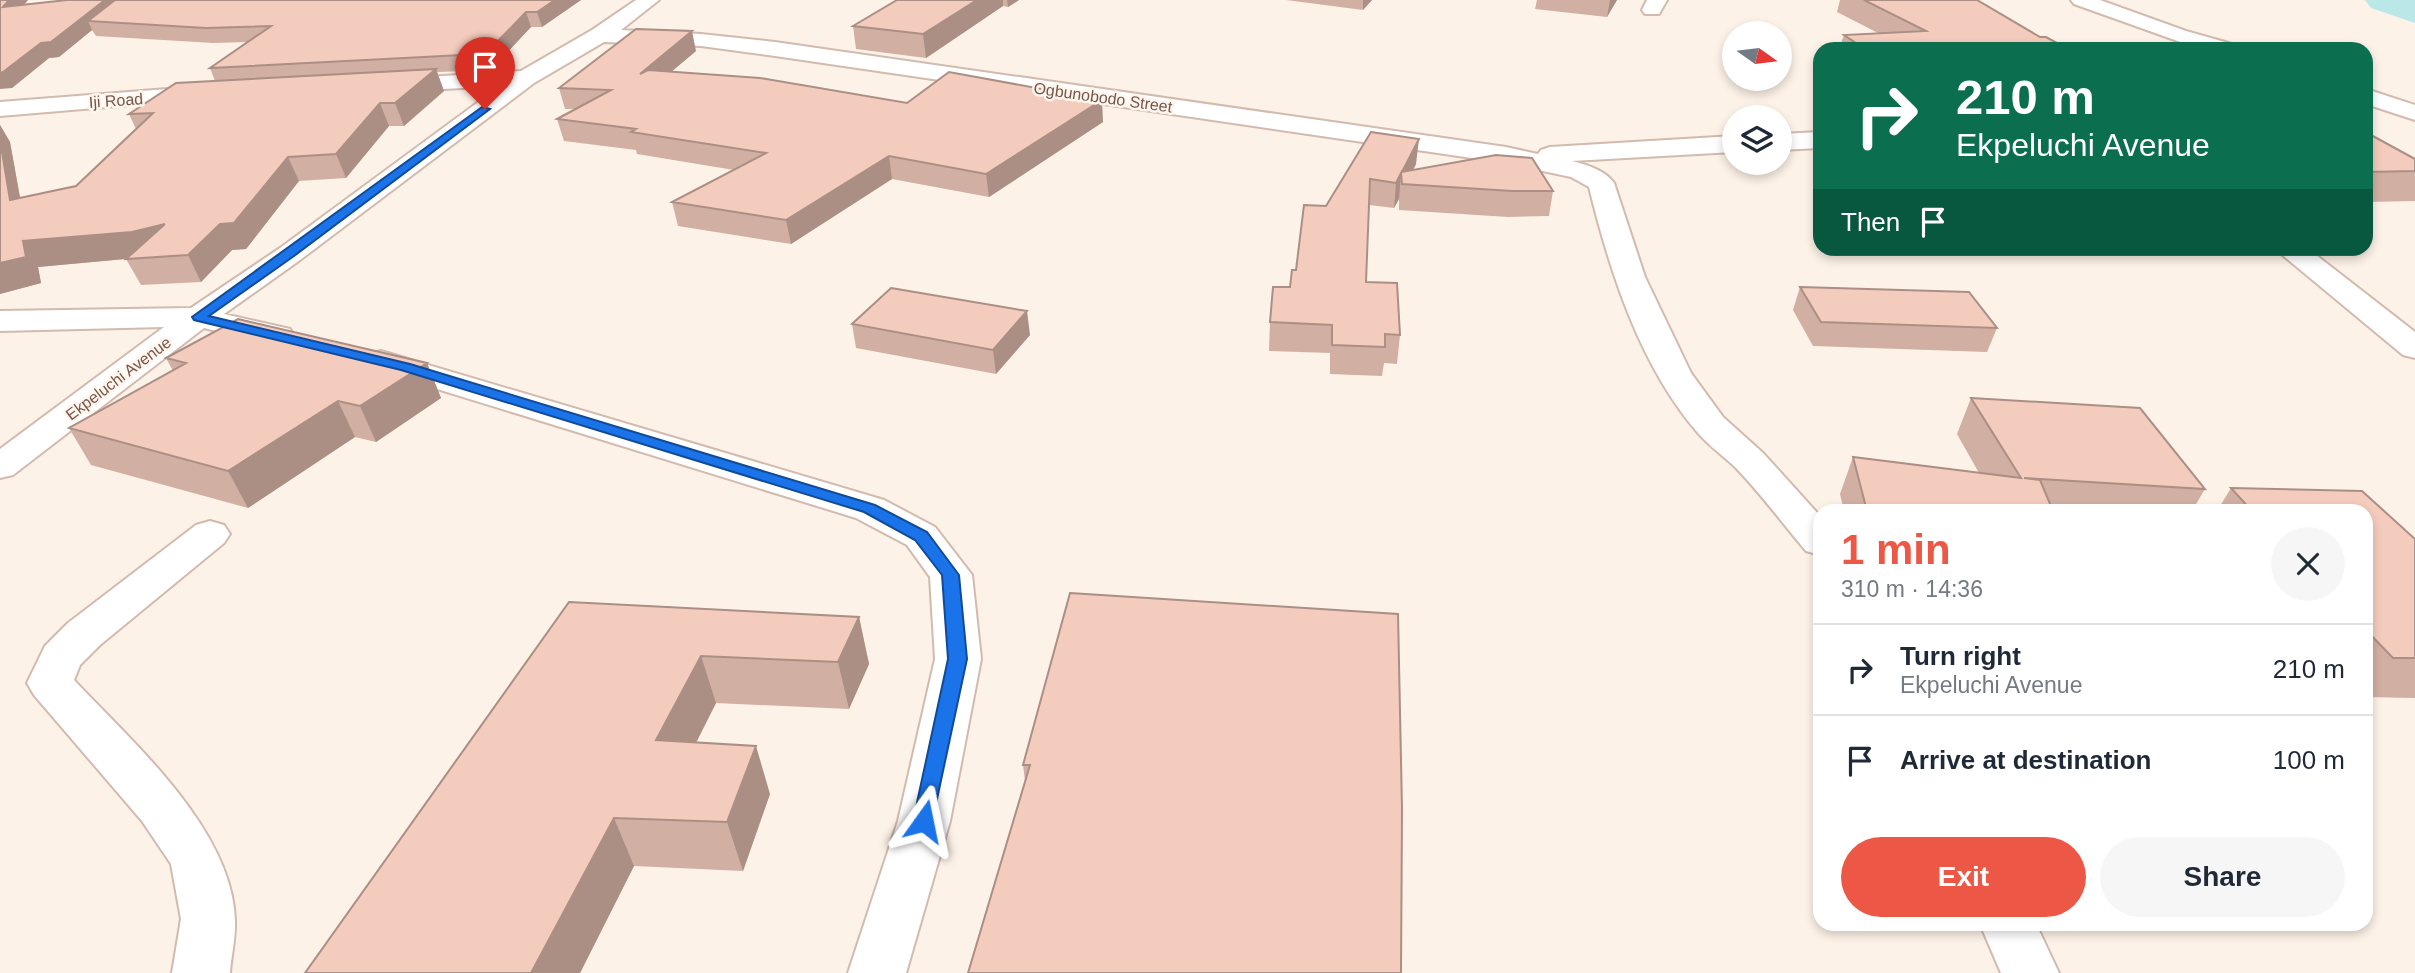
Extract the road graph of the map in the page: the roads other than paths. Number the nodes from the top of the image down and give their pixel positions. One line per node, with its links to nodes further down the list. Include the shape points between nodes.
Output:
1 (649, 0): 5 (street, Ekpeluchi Avenue)
2 (2081, 0): 4 (street)
3 (2135, 1): 4 (street)
4 (2104, 8): 6 (street)
5 (600, 35): 7 (street, Ekpeluchi Avenue); 16 (street, Ogbunobodo Street, via 775,49)
6 (2199, 42)
7 (526, 78): 8 (street); 18 (street, Ekpeluchi Avenue)
8 (371, 86)
9 (224, 92): 11 (street, Iji Road)
10 (2373, 98): 12 (street)
11 (0, 108)
12 (2415, 113)
13 (1813, 140): 14 (street)
14 (1792, 141)
15 (1722, 145): 16 (street)
16 (1506, 155): 23 (street, Ogbunobodo Street, via 1580,172 1601,183 1620,246 1679,383 1711,426 1749,460)
17 (2298, 256): 20 (street)
18 (198, 317): 19 (street); 21 (street, Ekpeluchi Avenue); 26 (street, via 405,367 870,509 921,536 951,575 958,659 924,821)
19 (0, 321)
20 (2415, 348)
21 (0, 467)
22 (210, 534): 25 (street, via 84,634 61,657 50,683 160,807 196,859 208,919)
23 (1813, 534)
24 (2011, 931): 27 (street)
25 (201, 973)
26 (877, 973)
27 (2030, 973)

